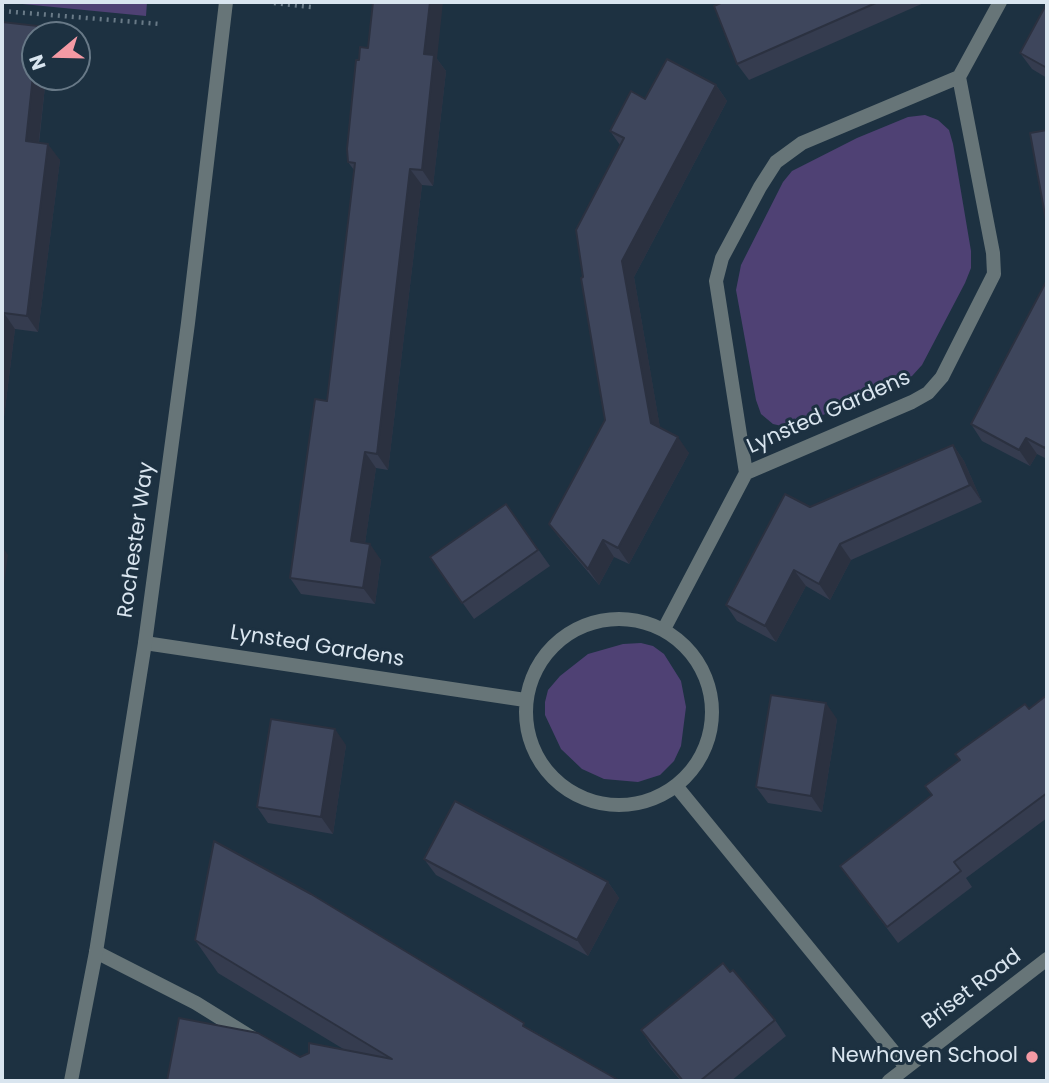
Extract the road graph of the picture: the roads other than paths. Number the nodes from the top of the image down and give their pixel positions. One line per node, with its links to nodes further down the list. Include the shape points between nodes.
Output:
1 (226, 2): 6 (street, Rochester Way)
2 (1000, 2): 3 (street)
3 (959, 77): 4 (street, Lynsted Gardens, via 802,143 776,162 760,187 722,258 716,281); 4 (street, Lynsted Gardens, via 994,274 954,354 928,393)
4 (746, 473): 5 (street, Lynsted Gardens)
5 (664, 629): 7 (street, via 634,620 605,619 576,629 551,646 534,671); 8 (street, via 705,674 713,705 710,736 698,764)
6 (145, 643): 7 (street, Lynsted Gardens); 9 (street, Rochester Way)
7 (525, 700): 8 (street, via 527,732 538,761 559,786 587,801 618,807 649,802)
8 (677, 787): 12 (street)
9 (96, 952): 11 (street, via 196,1003); 13 (street, Rochester Way)
10 (1047, 959): 12 (street, Briset Road)
11 (266, 1046)
12 (906, 1067): 14 (street, Briset Road)
13 (71, 1081)
14 (889, 1081)

